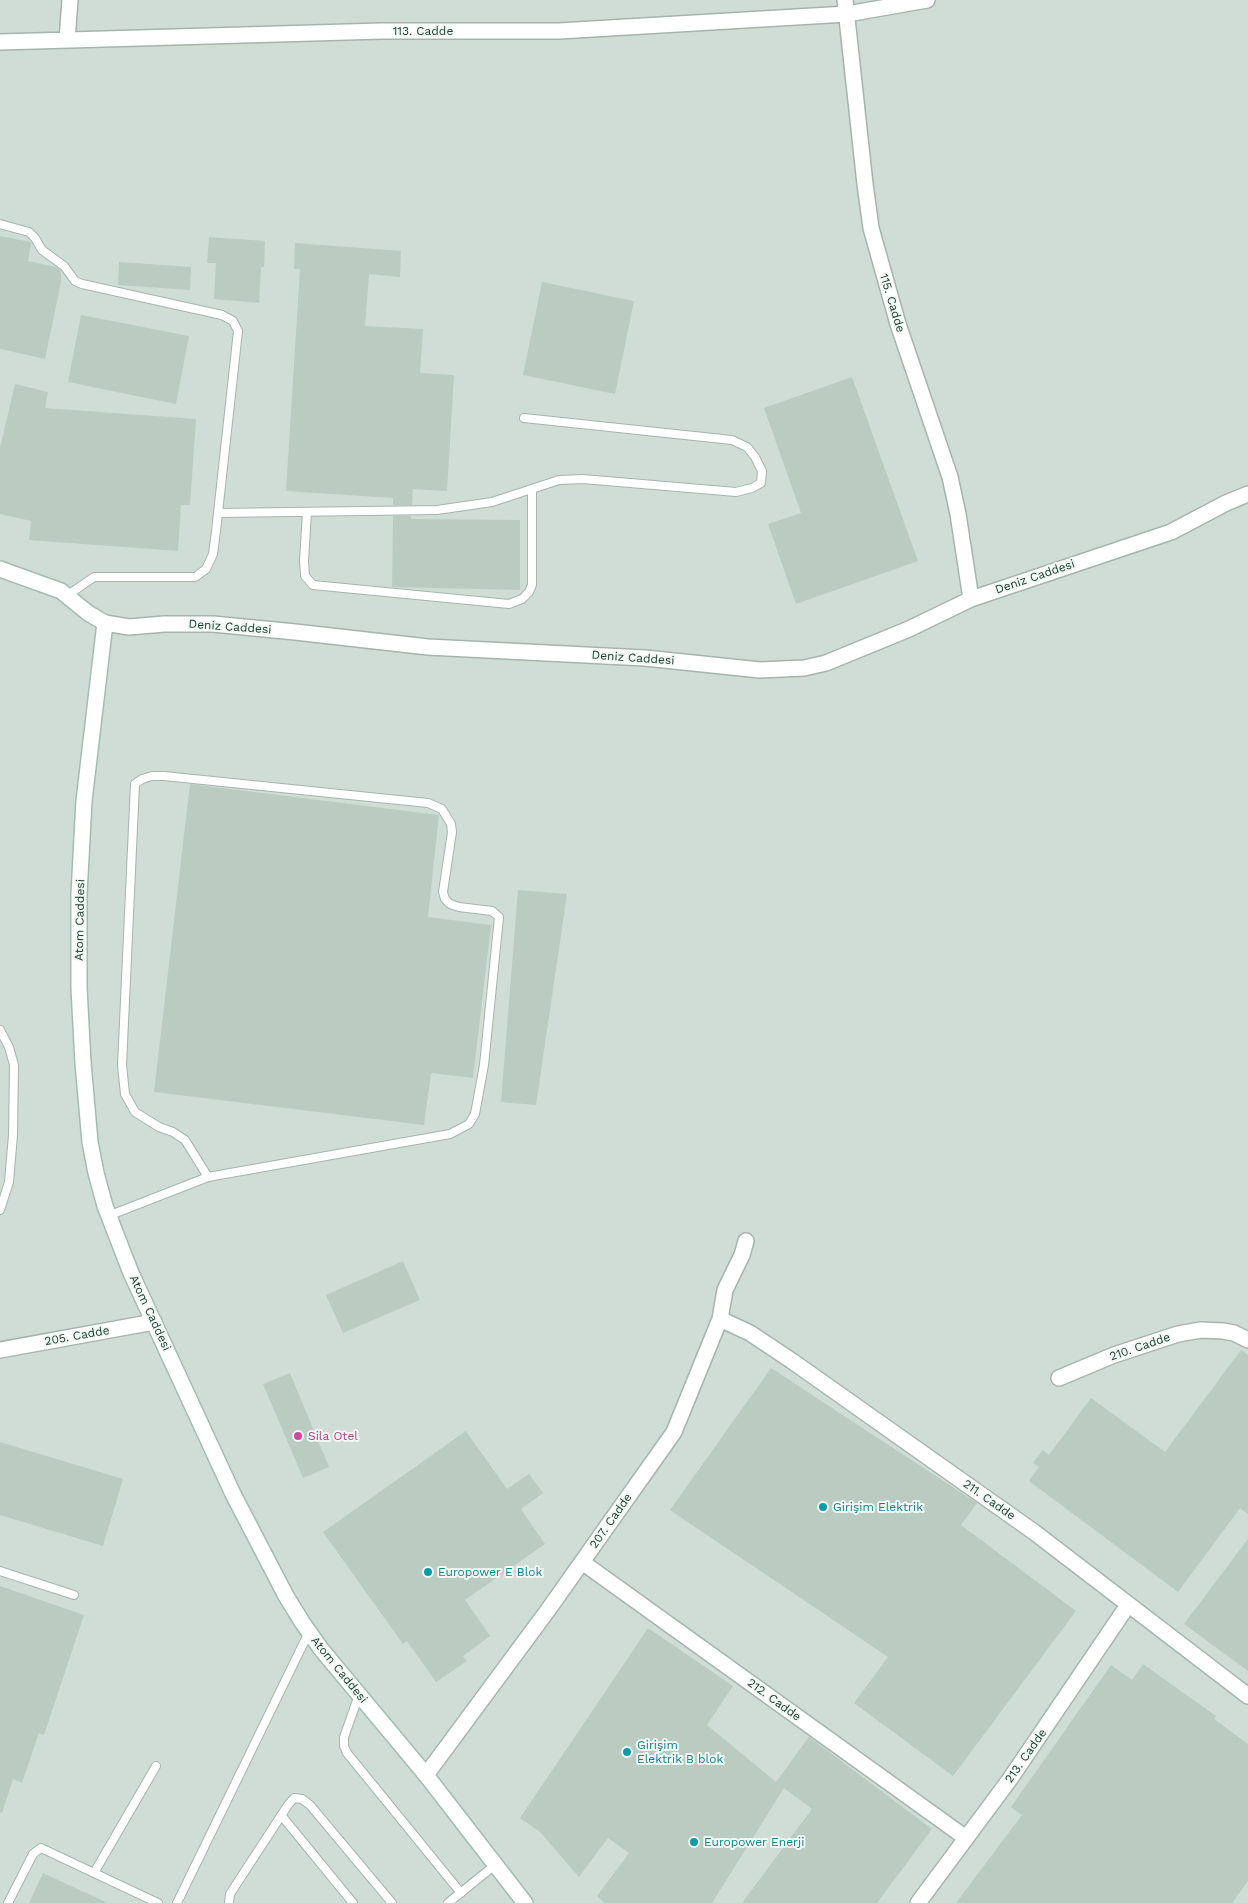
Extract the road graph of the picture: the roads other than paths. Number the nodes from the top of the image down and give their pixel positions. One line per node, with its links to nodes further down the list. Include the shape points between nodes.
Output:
1 (70, 0): 4 (street)
2 (927, 0): 3 (street, 113. Cadde)
3 (846, 7): 4 (street, 113. Cadde, via 559,31 382,31); 14 (street, 115. Cadde, via 871,228 898,324 950,477)
4 (67, 40): 5 (street, 113. Cadde)
5 (0, 42)
6 (0, 224): 11 (lane, via 29,232 42,250 82,284 222,315 232,322 238,331)
7 (524, 418): 8 (lane, via 732,440 747,447 762,471 761,483 736,492 583,479 559,480)
8 (532, 489): 10 (lane, via 492,502 437,510); 10 (lane, via 532,585 522,599 509,604 313,585 305,576 304,562)
9 (1248, 494): 14 (street, Deniz Caddesi, via 1171,532)
10 (308, 512): 11 (lane)
11 (218, 513): 13 (lane, via 212,554 206,569 195,578 94,577)
12 (0, 569): 13 (street, Deniz Caddesi)
13 (68, 596): 15 (street, Deniz Caddesi)
14 (971, 599): 15 (street, Deniz Caddesi, via 910,629 826,663 786,670 645,658 428,647 213,624 129,627)
15 (105, 623): 19 (street, Atom Caddesi, via 84,801 79,894 79,988 90,1142)
16 (0, 1030): 18 (lane, via 14,1066 9,1182)
17 (208, 1178): 17 (lane, via 450,1134 469,1124 475,1114 484,1065 499,917 492,911 450,904 444,899 442,892 452,832 442,809 428,802 164,776 152,776 135,784 122,1065 125,1094 135,1112 185,1140); 19 (lane)
18 (0, 1210)
19 (108, 1216): 22 (street, Atom Caddesi)
20 (746, 1241): 21 (street, 207. Cadde, via 726,1290)
21 (720, 1319): 26 (street, 207. Cadde, via 674,1432); 29 (street, 211. Cadde, via 750,1333 800,1366 1034,1532)
22 (154, 1322): 24 (street, 205. Cadde); 30 (street, Atom Caddesi, via 233,1494 286,1596)
23 (1248, 1340): 25 (street, 210. Cadde, via 1223,1330 1178,1334)
24 (0, 1350)
25 (1059, 1378)
26 (582, 1562): 34 (street, 207. Cadde); 36 (street, 212. Cadde)
27 (0, 1571): 28 (lane)
28 (74, 1596)
29 (1128, 1605): 32 (street, 211. Cadde); 36 (street, 213. Cadde)
30 (309, 1632): 31 (street, Atom Caddesi); 42 (lane)
31 (359, 1695): 34 (street, Atom Caddesi); 39 (lane, via 344,1737 347,1754)
32 (1248, 1696)
33 (156, 1766): 38 (lane)
34 (426, 1775): 37 (street, Atom Caddesi)
35 (281, 1815): 43 (lane, via 230,1894); 44 (lane); 45 (lane, via 294,1798 310,1805)
36 (966, 1838): 48 (street, 213. Cadde)
37 (496, 1865): 39 (lane); 47 (street, Atom Caddesi)
38 (94, 1873): 40 (lane, via 41,1848 34,1854); 41 (lane)
39 (460, 1893): 46 (lane)
40 (8, 1903)
41 (158, 1903)
42 (177, 1903)
43 (229, 1903)
44 (353, 1903)
45 (392, 1903)
46 (448, 1903)
47 (525, 1903)
48 (918, 1903)

